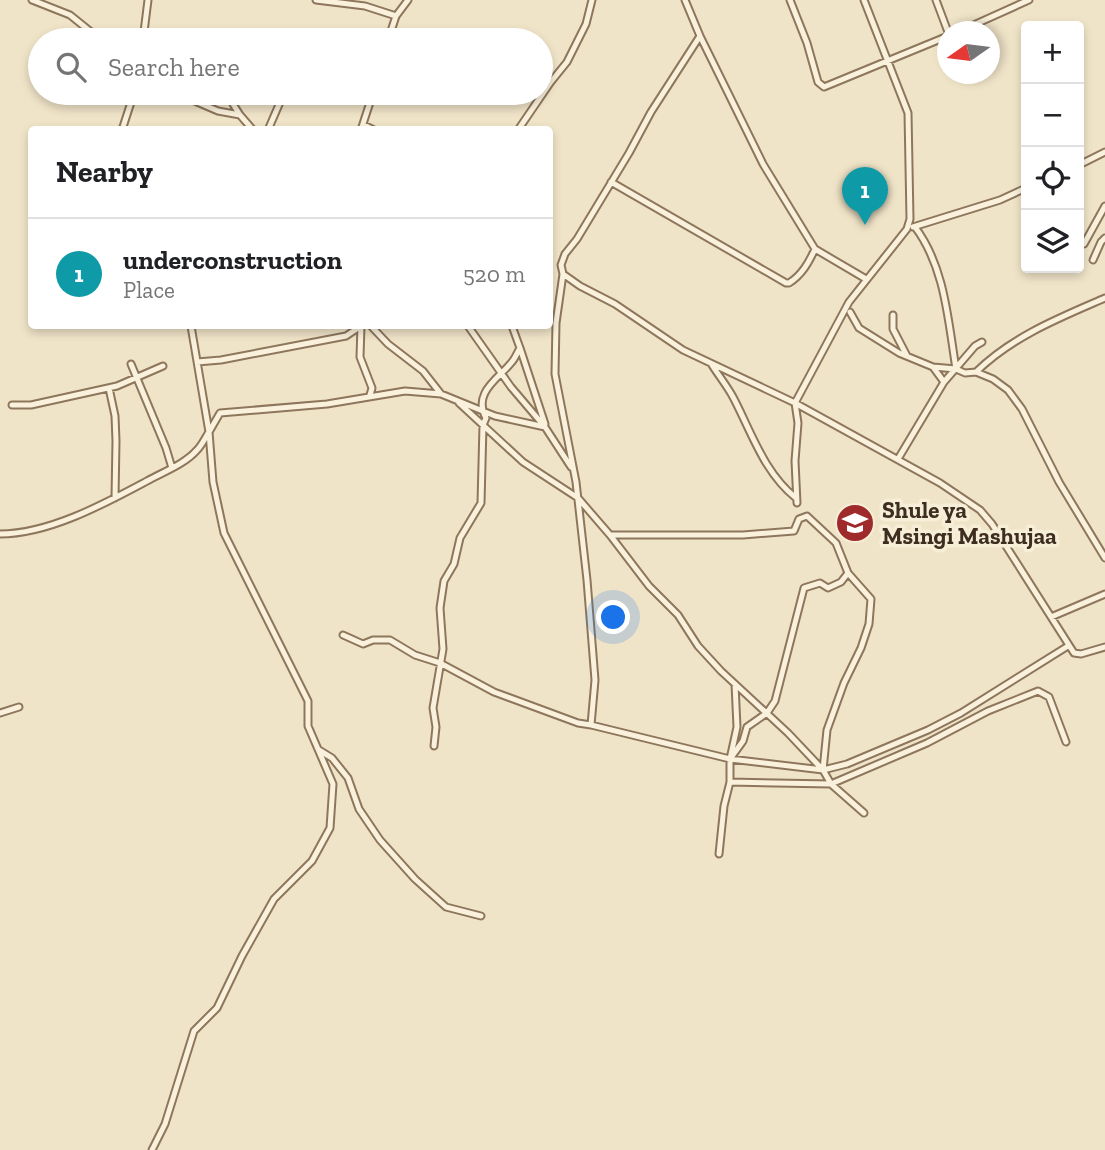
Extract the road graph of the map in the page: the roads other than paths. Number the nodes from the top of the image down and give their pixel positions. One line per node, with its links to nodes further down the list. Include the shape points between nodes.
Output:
1 (32, 0): 14 (street, via 70,15)
2 (148, 0): 15 (street)
3 (316, 0): 11 (street, via 365,6)
4 (408, 0): 11 (street)
5 (592, 0): 20 (street, via 586,24)
6 (685, 0): 17 (street)
7 (790, 0): 19 (street, via 821,85)
8 (864, 0): 19 (street)
9 (936, 0): 12 (street)
10 (1029, 0): 13 (street)
11 (396, 16): 16 (street)
12 (943, 21)
13 (982, 21)
14 (86, 28)
15 (144, 28)
16 (392, 28)
17 (700, 36): 35 (street); 42 (street, via 763,164)
18 (937, 39): 19 (street)
19 (888, 61): 39 (street, via 908,113)
20 (553, 78)
21 (130, 105): 28 (street)
22 (202, 105): 27 (street)
23 (234, 105): 27 (street)
24 (279, 105): 30 (street)
25 (369, 105): 31 (street)
26 (535, 105): 32 (street)
27 (240, 115): 29 (street)
28 (123, 126)
29 (250, 126)
30 (270, 126)
31 (363, 126)
32 (521, 126)
33 (1105, 152): 34 (street)
34 (1084, 162)
35 (611, 182): 42 (street, via 786,283 798,277); 44 (street, via 565,254)
36 (1021, 190): 38 (street)
37 (1105, 206): 41 (street)
38 (915, 227): 39 (street); 63 (street, via 936,266)
39 (907, 229): 45 (street)
40 (1105, 238): 43 (street)
41 (1084, 244)
42 (815, 248): 45 (street)
43 (1093, 260)
44 (564, 274): 59 (street); 80 (street, via 555,374)
45 (866, 279): 72 (street)
46 (1105, 298): 65 (street, via 1012,342)
47 (850, 312): 57 (street, via 859,328)
48 (894, 314): 57 (street, via 893,329)
49 (192, 329): 58 (street)
50 (356, 329): 58 (street, via 346,336)
51 (361, 329): 70 (street, via 360,357 372,388)
52 (374, 329): 69 (street, via 423,371)
53 (470, 329): 64 (street)
54 (513, 329): 56 (street)
55 (982, 342): 63 (street)
56 (520, 348): 64 (street); 76 (street)
57 (907, 356): 62 (street)
58 (197, 362): 77 (street)
59 (710, 363): 72 (street); 72 (street, via 733,397 749,434 784,489 797,500)
60 (131, 364): 66 (street)
61 (163, 366): 66 (street)
62 (933, 367): 63 (street); 67 (street)
63 (956, 369): 65 (street); 67 (street)
64 (501, 372): 74 (street, via 488,385); 76 (street)
65 (976, 372): 85 (street, via 1007,390 1022,409)
66 (138, 379): 68 (street); 79 (street)
67 (944, 382): 78 (street)
68 (109, 388): 73 (street); 81 (street, via 117,441)
69 (441, 394): 70 (street, via 405,391); 71 (street)
70 (370, 395): 77 (street, via 327,404 220,413)
71 (457, 401): 74 (street); 75 (street)
72 (795, 403): 78 (street)
73 (12, 405)
74 (483, 412): 75 (street); 76 (street)
75 (483, 425): 82 (street, via 523,462); 92 (street, via 481,503 460,538 444,581)
76 (545, 427): 80 (street)
77 (209, 432): 79 (street, via 196,452); 100 (street, via 224,533 308,701 308,726)
78 (898, 458): 88 (street, via 980,510)
79 (172, 468): 81 (street)
80 (573, 470): 82 (street)
81 (115, 498): 83 (street, via 65,520)
82 (578, 498): 84 (street); 97 (street, via 594,668)
83 (0, 534)
84 (610, 535): 86 (street, via 794,531 799,519 807,516 836,543); 93 (street, via 678,615 698,646)
85 (1105, 558)
86 (848, 573): 96 (street, via 841,583 828,588 820,583 804,588 775,701); 102 (street, via 871,599 869,624 827,730)
87 (1105, 594): 88 (street)
88 (1051, 617): 90 (street)
89 (343, 635): 92 (street, via 363,644 390,640)
90 (1068, 646): 91 (street, via 1081,654); 102 (street, via 928,730 848,764)
91 (1104, 650)
92 (440, 663): 97 (street, via 494,692); 99 (street, via 433,708)
93 (735, 684): 96 (street); 101 (street, via 737,727)
94 (19, 707): 95 (street)
95 (0, 713)
96 (767, 713): 101 (street, via 747,727); 102 (street)
97 (591, 725): 101 (street)
98 (1066, 742): 104 (street, via 1049,697 1038,691)
99 (434, 746)
100 (317, 749): 107 (street, via 332,758 348,778 359,808 380,840 415,879 446,907); 108 (street, via 333,784 330,828 312,861 274,899 217,1008 194,1031 165,1124)
101 (730, 759): 102 (street); 103 (street)
102 (822, 770): 104 (street)
103 (730, 782): 104 (street); 106 (street)
104 (831, 784): 105 (street)
105 (864, 813)
106 (719, 854)
107 (481, 916)
108 (152, 1150)

